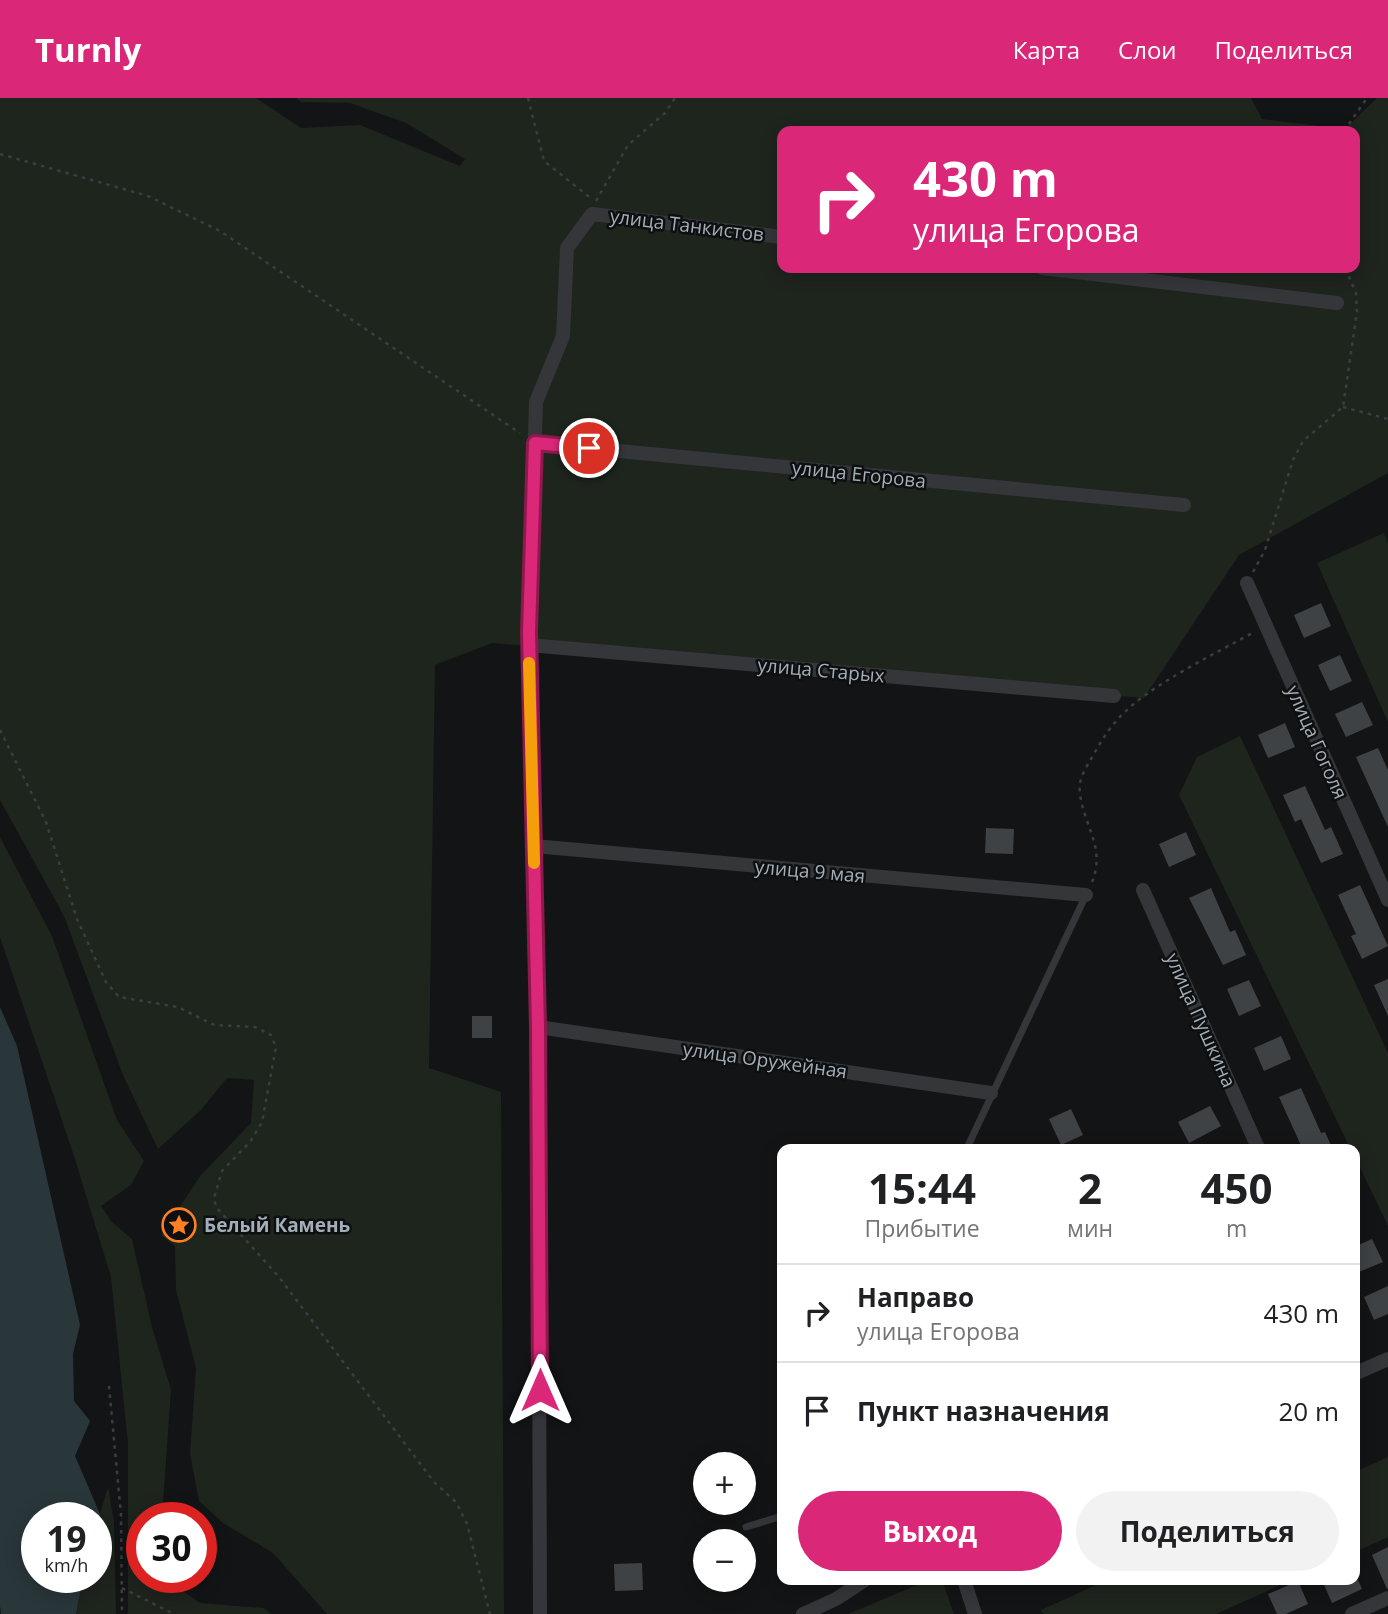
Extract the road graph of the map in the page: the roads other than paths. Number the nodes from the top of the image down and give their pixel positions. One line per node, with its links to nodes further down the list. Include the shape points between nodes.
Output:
1 (777, 236): 4 (street, улица Танкистов, via 593,214 567,248 564,337 537,401)
2 (1084, 273): 3 (street)
3 (1337, 303)
4 (535, 443): 5 (street, улица Егорова); 7 (street)
5 (1184, 505)
6 (1247, 583): 12 (street, улица Гоголя)
7 (529, 645): 8 (street, улица Старых); 9 (street)
8 (1114, 696)
9 (534, 846): 11 (street, улица 9 мая); 13 (street)
10 (1143, 890): 16 (street, улица Пушкина)
11 (1086, 895): 14 (lane)
12 (1388, 900)
13 (538, 1027): 14 (street, улица Оружейная); 24 (street)
14 (991, 1093): 15 (lane)
15 (969, 1144)
16 (1256, 1144)
17 (1388, 1360): 18 (street)
18 (1360, 1370)
19 (777, 1518): 20 (lane)
20 (747, 1527)
21 (857, 1585): 25 (street)
22 (966, 1585): 26 (street)
23 (1388, 1598): 27 (street)
24 (540, 1614)
25 (803, 1614)
26 (975, 1614)
27 (1352, 1614)

